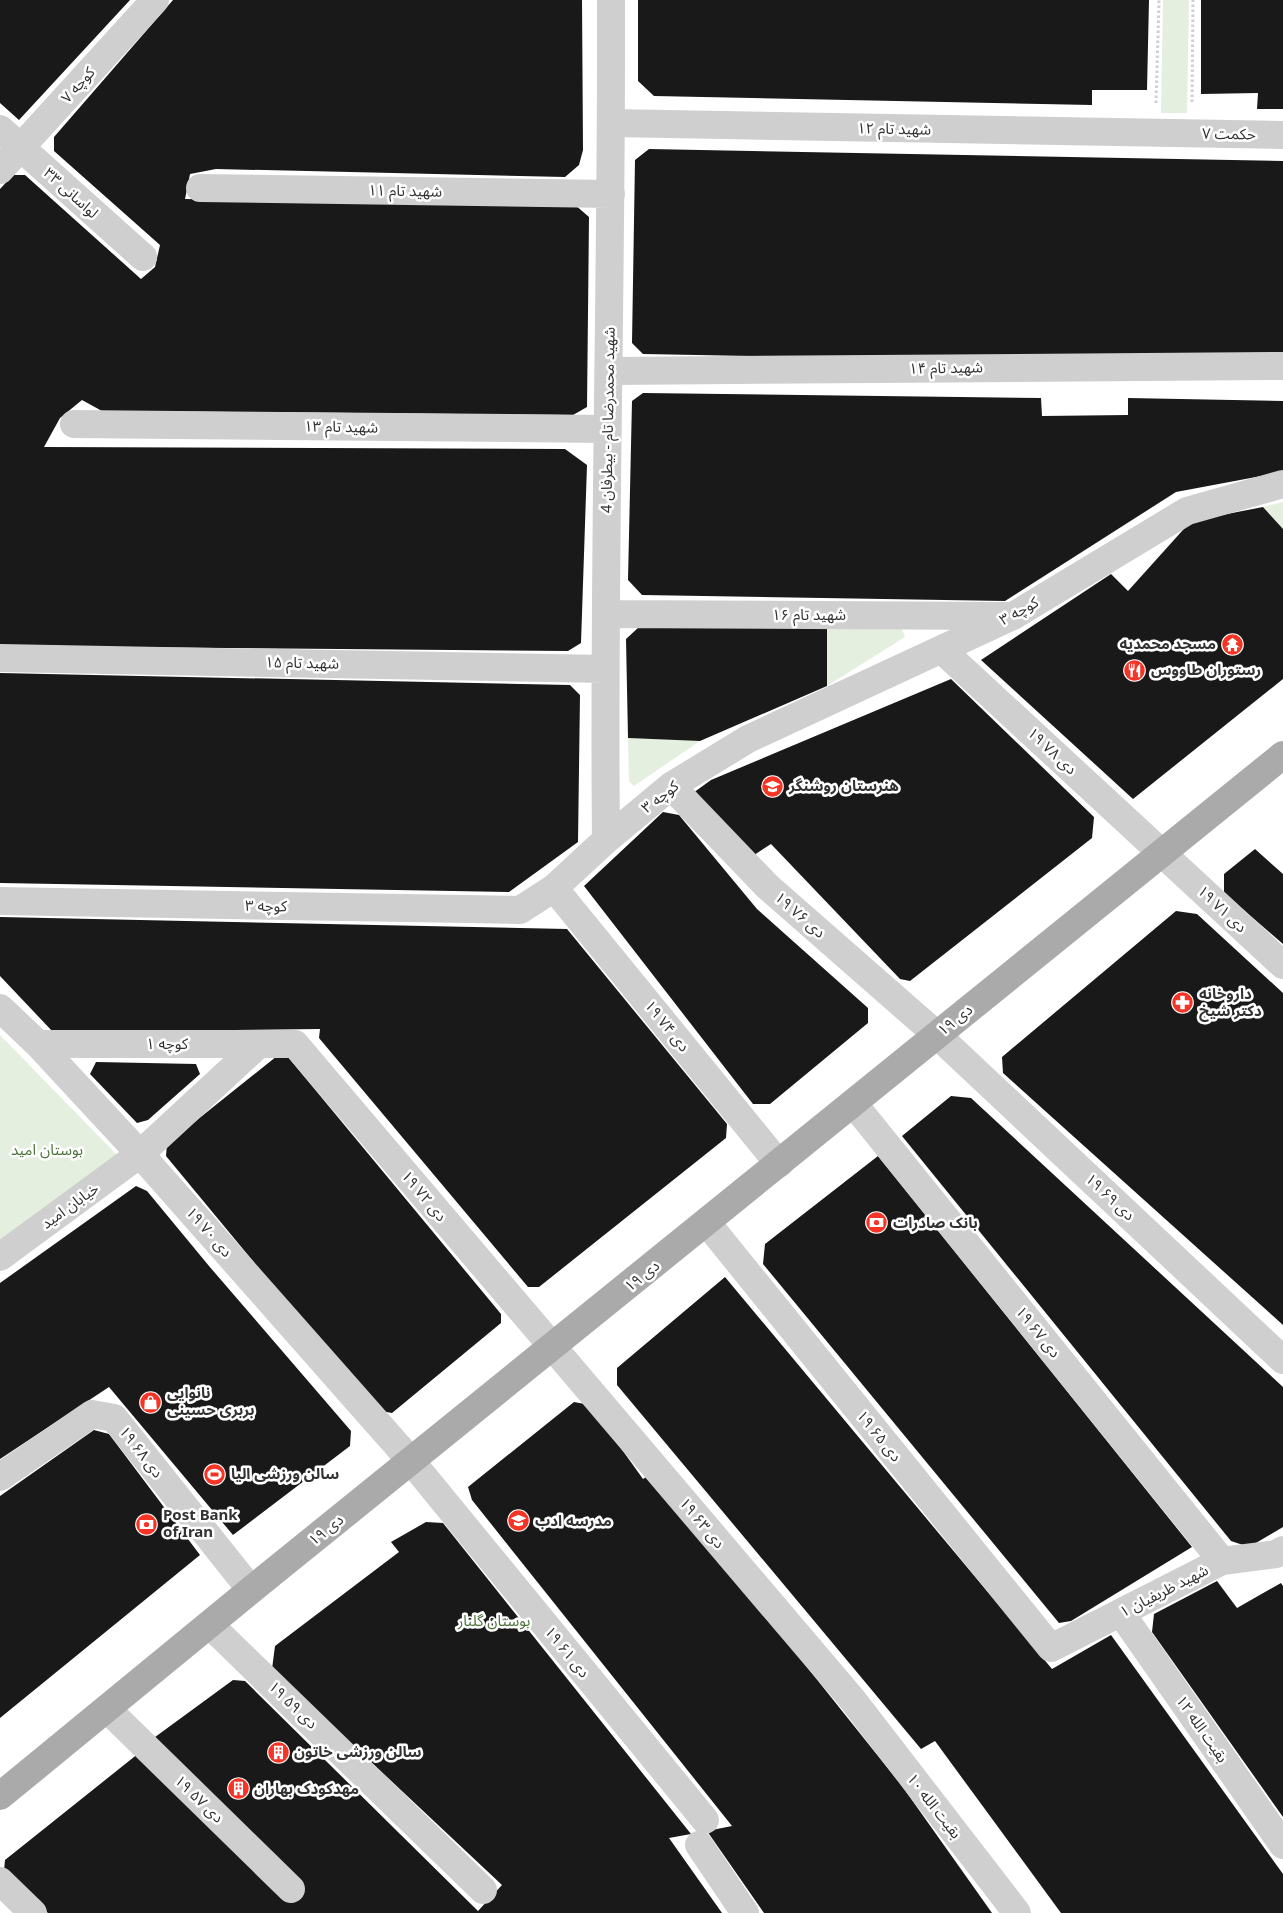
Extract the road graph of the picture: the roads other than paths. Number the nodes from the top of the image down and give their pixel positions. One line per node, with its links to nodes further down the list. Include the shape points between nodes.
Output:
1 (155, 0): 7 (street, کوچه ۷)
2 (611, 0): 3 (street, شهید محمدرضا تام - بیطرفان 4)
3 (612, 123): 5 (street, شهید تام ۱۲); 10 (street, شهید محمدرضا تام - بیطرفان 4)
4 (0, 129): 7 (street, لواسانی ۳۳)
5 (1174, 134): 6 (street, حکمت ۷)
6 (1283, 135)
7 (21, 148): 8 (street, کوچه ۷); 11 (street, لواسانی ۳۳)
8 (0, 170)
9 (200, 188): 10 (street, شهید تام ۱۱)
10 (611, 194): 13 (street, شهید محمدرضا تام - بیطرفان 4)
11 (143, 256)
12 (1283, 366): 13 (street, شهید تام ۱۴)
13 (610, 372): 15 (street, شهید محمدرضا تام - بیطرفان 4)
14 (74, 424): 15 (street, شهید تام ۱۳)
15 (607, 430): 17 (street, شهید محمدرضا تام - بیطرفان 4)
16 (1283, 484): 18 (street, کوچه ۳, via 1187,511)
17 (606, 614): 18 (street, شهید تام ۱۶); 21 (street, شهید محمدرضا تام - بیطرفان 4)
18 (1013, 616): 19 (street, کوچه ۳)
19 (942, 650): 23 (street, کوچه ۳, via 748,739); 25 (street, ۱۹ دی ۷۸)
20 (0, 658): 21 (street, شهید تام ۱۵)
21 (604, 669): 24 (street, شهید محمدرضا تام - بیطرفان 4)
22 (1283, 755): 25 (main road, ۱۹ دی)
23 (671, 786): 24 (street, کوچه ۳); 30 (street, ۱۹ دی ۷۶, via 767,886)
24 (606, 840): 26 (street, کوچه ۳)
25 (1162, 852): 28 (street, ۱۹ دی ۷۱); 30 (main road, ۱۹ دی)
26 (554, 888): 27 (street, کوچه ۳, via 520,910); 36 (street, ۱۹ دی ۷۴)
27 (0, 901)
28 (1283, 965)
29 (0, 1008): 31 (street, ۱۹ دی ۷۰)
30 (937, 1035): 34 (main road, ۱۹ دی); 40 (street, ۱۹ دی ۶۹)
31 (38, 1044): 32 (street, کوچه ۱); 35 (street, ۱۹ دی ۷۰)
32 (259, 1044): 33 (street, کوچه ۱); 35 (street, خیابان امید)
33 (295, 1044): 39 (street, ۱۹ دی ۷۲)
34 (853, 1103): 36 (main road, ۱۹ دی); 44 (street, ۱۹ دی ۶۷)
35 (140, 1154): 38 (street, خیابان امید); 41 (street, ۱۹ دی ۷۰)
36 (780, 1164): 37 (main road, ۱۹ دی)
37 (707, 1223): 39 (main road, ۱۹ دی); 48 (street, ۱۹ دی ۶۵)
38 (0, 1257)
39 (553, 1348): 41 (main road, ۱۹ دی); 49 (street, ۱۹ دی ۶۳)
40 (1283, 1360)
41 (411, 1461): 45 (main road, ۱۹ دی); 57 (street, ۱۹ دی ۶۱, via 702,1832)
42 (0, 1477): 45 (street, ۱۹ دی ۶۸, via 92,1414 114,1418)
43 (1283, 1550): 44 (street, شهید ظریفیان ۱, via 1276,1554)
44 (1222, 1561): 46 (street, شهید ظریفیان ۱)
45 (251, 1590): 47 (main road, ۱۹ دی)
46 (1121, 1613): 48 (street, شهید ظریفیان ۱); 52 (street, بقیت الله ۱۲)
47 (210, 1625): 50 (main road, ۱۹ دی); 55 (street, ۱۹ دی ۵۹)
48 (1051, 1648)
49 (852, 1699): 58 (street, بقیت الله ۱۰)
50 (107, 1709): 51 (main road, ۱۹ دی); 54 (street, ۱۹ دی ۵۷)
51 (0, 1796)
52 (1283, 1845)
53 (0, 1881): 56 (street)
54 (291, 1889)
55 (483, 1890)
56 (34, 1913)
57 (745, 1913)
58 (1017, 1913)

